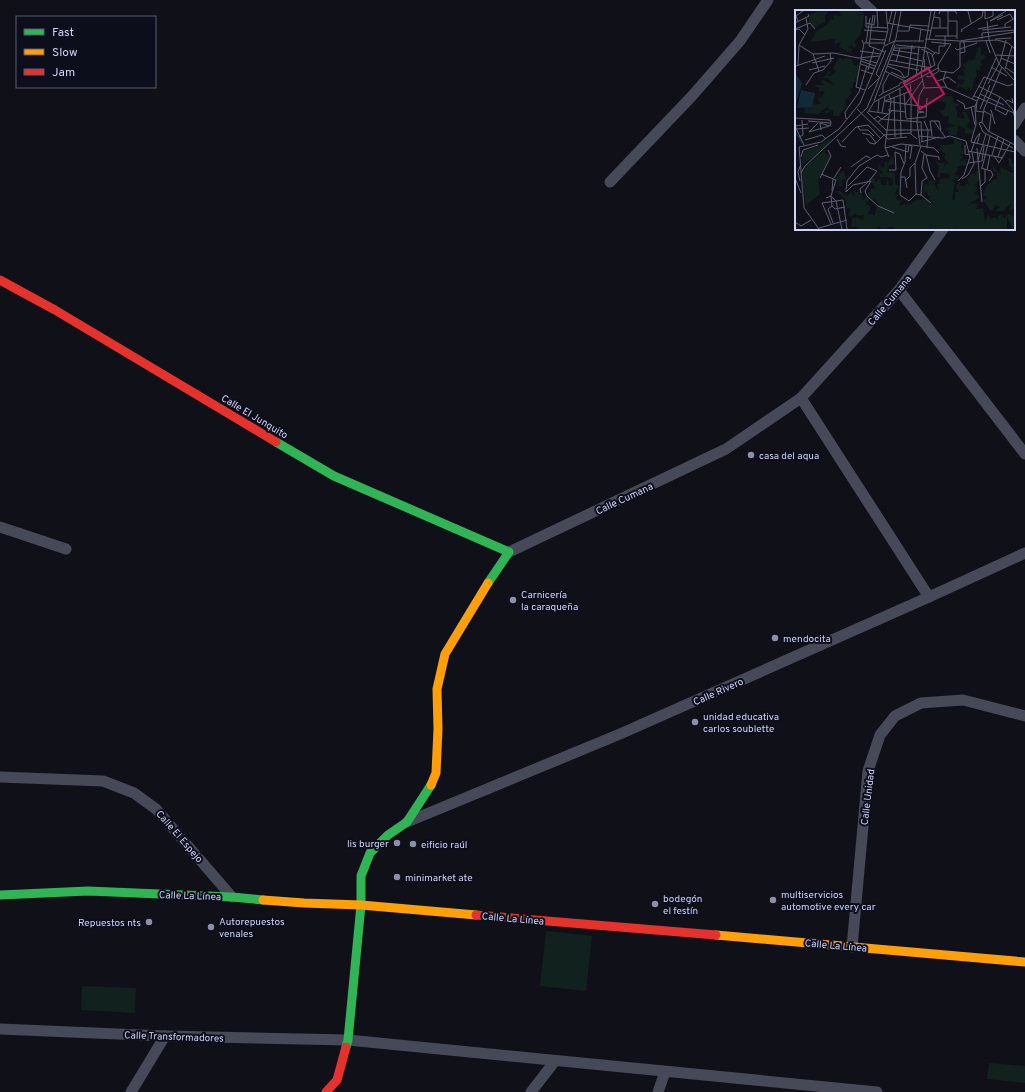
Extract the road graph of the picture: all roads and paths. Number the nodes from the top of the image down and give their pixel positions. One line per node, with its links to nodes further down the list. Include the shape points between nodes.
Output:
1 (768, 0): 8 (street, via 740,40 697,90)
2 (860, 0): 3 (street)
3 (871, 10)
4 (1025, 108): 5 (street)
5 (1015, 123)
6 (1015, 141): 7 (street)
7 (1025, 151)
8 (610, 182)
9 (942, 230): 11 (street, Calle Cumana)
10 (0, 280): 16 (street, Calle El Junquito, via 334,476)
11 (899, 290): 12 (street, Calle Cumana); 13 (street)
12 (801, 398): 16 (street, Calle Cumana, via 726,449); 18 (street)
13 (1025, 454)
14 (0, 527): 15 (street)
15 (66, 549)
16 (509, 552): 21 (street, via 445,654 437,689 436,773 430,789)
17 (1025, 552): 18 (street, Calle Rivero)
18 (929, 598): 21 (street, Calle Rivero, via 620,734)
19 (1025, 716): 25 (street, Calle Unidad, via 963,700 921,703 895,716 880,735 868,772)
20 (0, 777): 23 (street, Calle El Espejo, via 103,781 134,793 156,809)
21 (407, 822): 24 (street, via 388,835 370,853 362,876)
22 (0, 895): 23 (street, Calle La Línea, via 88,891)
23 (232, 897): 24 (street, Calle La Línea)
24 (360, 905): 25 (street, Calle La Línea); 29 (street)
25 (852, 946): 26 (street, Calle La Línea)
26 (1025, 962)
27 (0, 1029): 28 (street, Calle Transformadores)
28 (165, 1036): 29 (street, Calle Transformadores); 33 (street)
29 (348, 1040): 30 (street); 32 (street)
30 (555, 1061): 31 (street); 36 (street)
31 (665, 1072): 37 (street); 38 (street)
32 (338, 1080): 34 (street); 35 (street)
33 (131, 1092)
34 (326, 1092)
35 (337, 1092)
36 (531, 1092)
37 (658, 1092)
38 (877, 1092)

